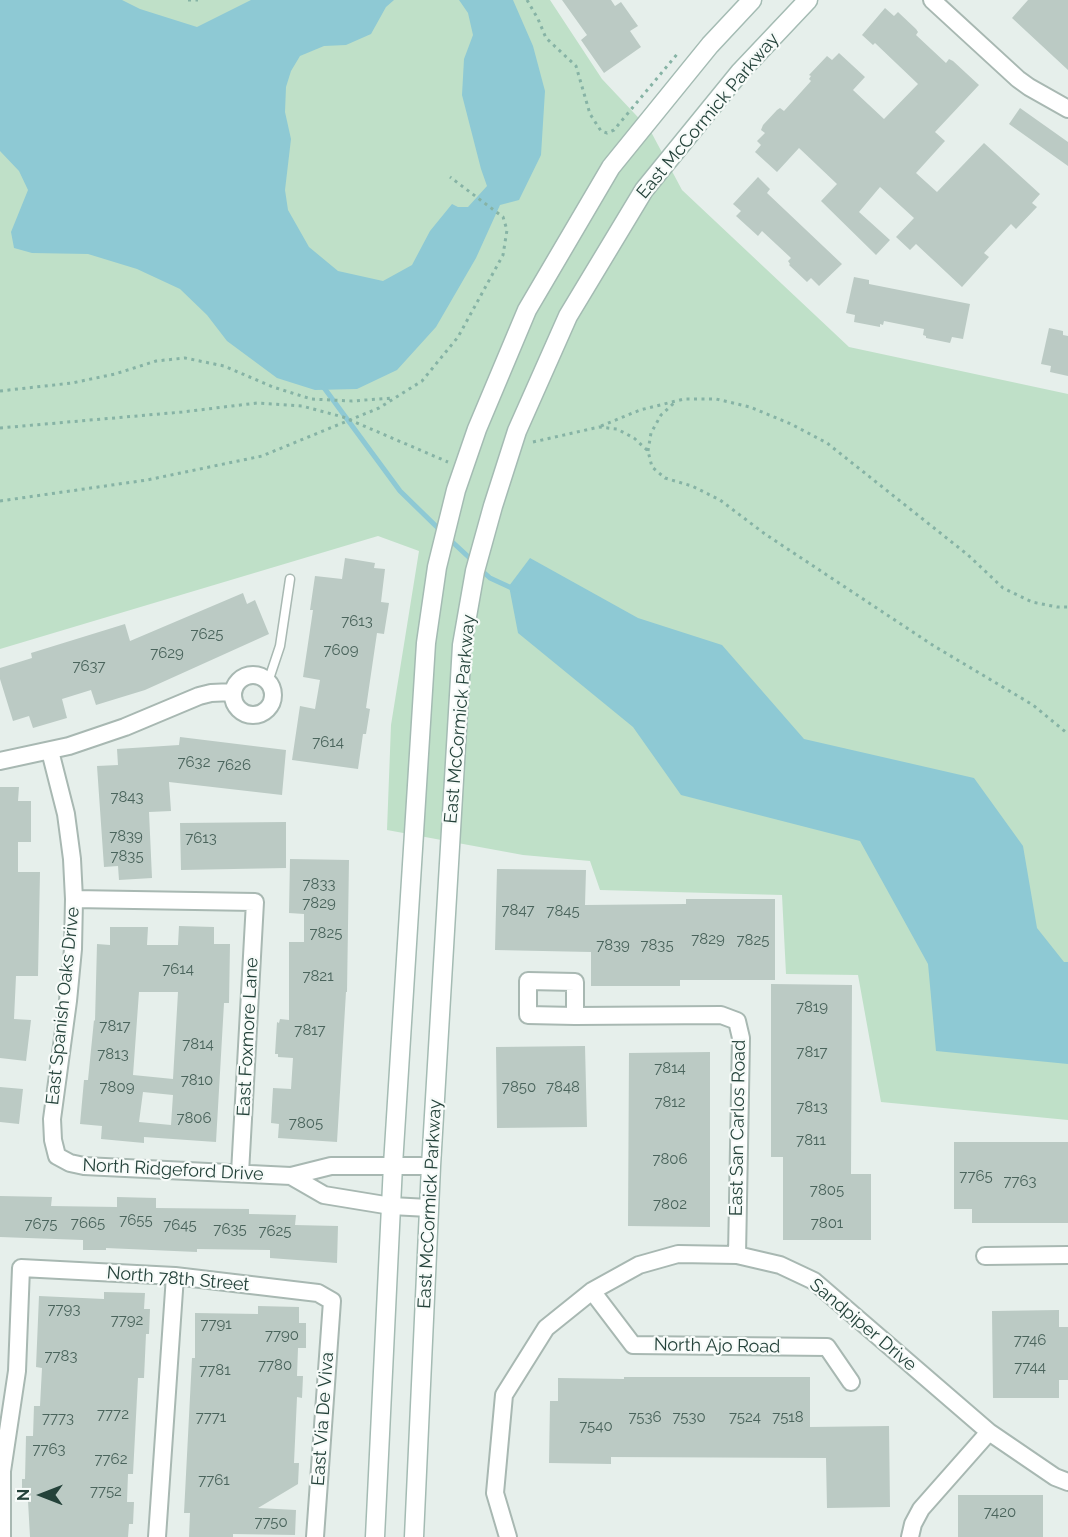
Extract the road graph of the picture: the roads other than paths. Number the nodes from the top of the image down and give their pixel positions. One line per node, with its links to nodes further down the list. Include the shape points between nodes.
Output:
1 (752, 0): 13 (main road, East McCormick Parkway, via 611,167 526,310 456,490 437,567 426,643)
2 (808, 0): 14 (main road, East McCormick Parkway, via 740,72 644,190 568,316 517,431 475,571 462,645)
3 (932, 0): 4 (street, via 1018,79)
4 (1068, 109)
5 (290, 579): 6 (lane, via 280,646)
6 (268, 682): 7 (street, via 249,675 237,682); 7 (street, via 272,702 258,715 240,711 233,701)
7 (233, 692): 8 (street, via 199,696 125,727)
8 (50, 751): 9 (street); 10 (street, East Spanish Oaks Drive, via 66,814)
9 (0, 761)
10 (74, 899): 12 (street, East Spanish Oaks Drive, via 68,1001 52,1119); 15 (street, East Foxmore Lane, via 255,902)
11 (574, 1016): 19 (street, East San Carlos Road, via 721,1015 737,1021 741,1038)
12 (57, 1156): 15 (street, North Ridgeford Drive, via 84,1166)
13 (393, 1165): 14 (street, North Ridgeford Drive); 16 (street, North Ridgeford Drive, via 331,1166); 17 (main road, East McCormick Parkway)
14 (431, 1166): 18 (main road, East McCormick Parkway)
15 (240, 1173): 16 (street, North Ridgeford Drive)
16 (291, 1176): 17 (street, North Ridgeford Drive, via 324,1195)
17 (391, 1206): 18 (street, North Ridgeford Drive); 31 (main road, East McCormick Parkway)
18 (429, 1208): 32 (main road, East McCormick Parkway)
19 (737, 1255): 23 (street, Sandpiper Drive, via 678,1254 639,1266); 26 (street, Sandpiper Drive, via 780,1265 814,1281)
20 (1068, 1255): 21 (street)
21 (986, 1256)
22 (176, 1276): 24 (street, North 78th Street, via 318,1293); 28 (street, North 78th Street, via 21,1268 17,1371 2,1471); 29 (street)
23 (592, 1291): 25 (street, North Ajo Road, via 633,1345 827,1347); 33 (street, Sandpiper Drive, via 546,1328 504,1395 495,1493)
24 (332, 1301): 30 (street, East Via De Viva)
25 (851, 1382)
26 (989, 1432): 27 (street, Sandpiper Drive); 34 (street, via 921,1509)
27 (1068, 1482)
28 (2, 1537)
29 (157, 1537)
30 (315, 1537)
31 (375, 1537)
32 (414, 1537)
33 (508, 1537)
34 (910, 1537)

